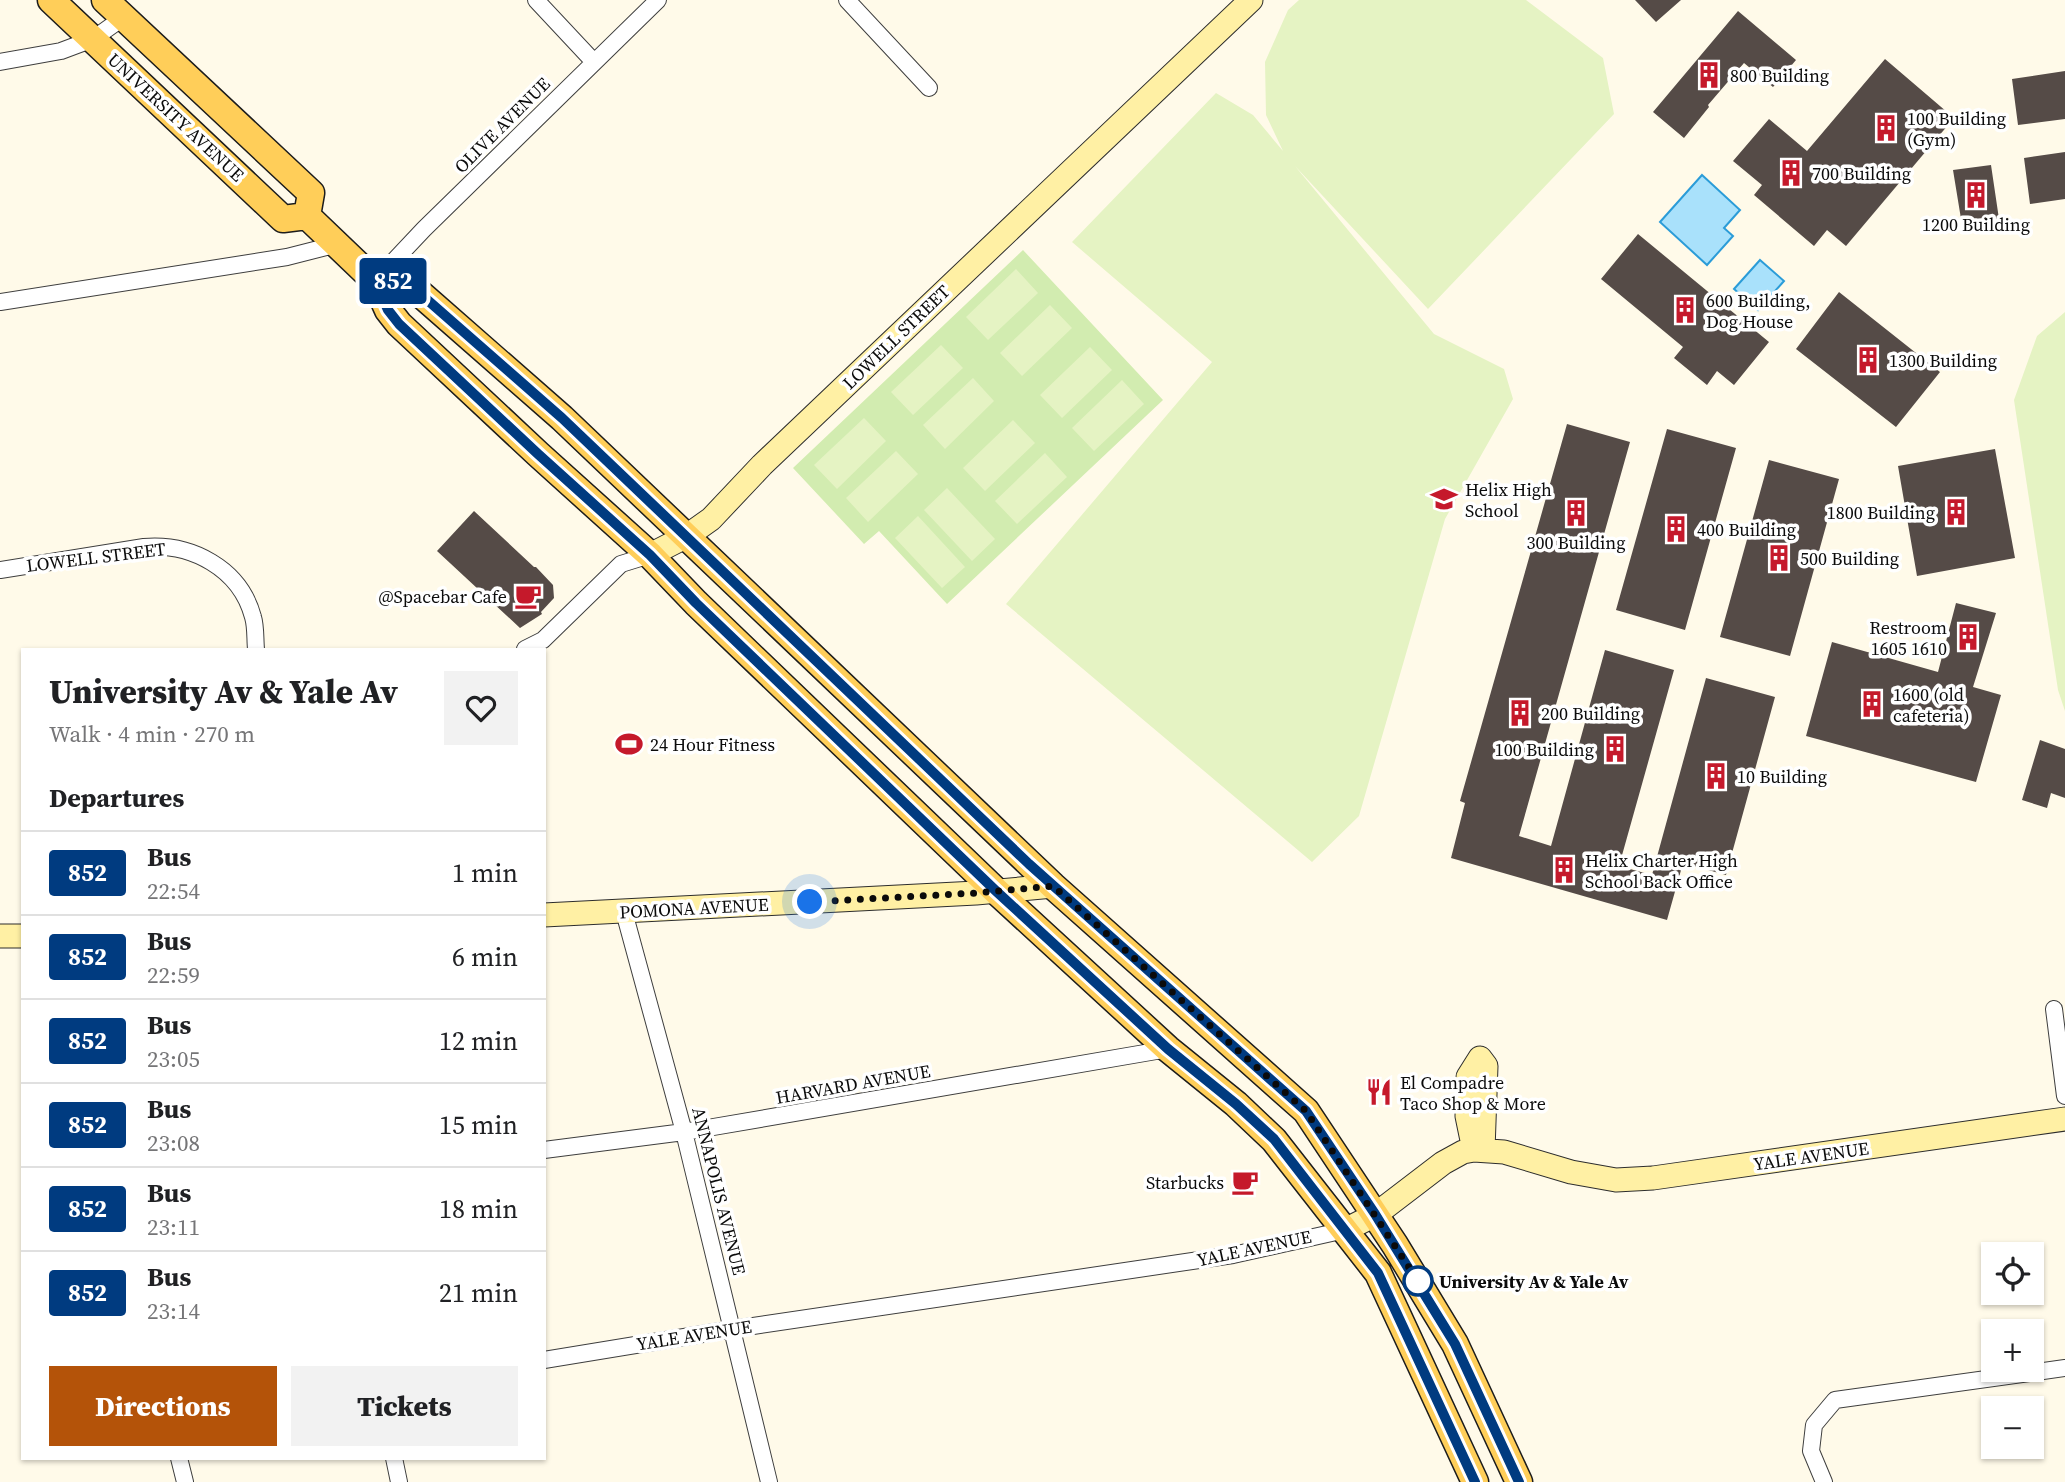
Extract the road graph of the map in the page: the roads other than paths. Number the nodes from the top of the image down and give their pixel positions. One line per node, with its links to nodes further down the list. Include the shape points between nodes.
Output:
1 (51, 0): 7 (main road, UNIVERSITY AVENUE)
2 (536, 0): 9 (street)
3 (658, 0): 9 (street, OLIVE AVENUE)
4 (847, 0): 10 (street)
5 (1251, 0): 15 (street, LOWELL STREET, via 771,456 712,519)
6 (115, 9): 7 (street); 11 (main road, UNIVERSITY AVENUE, via 311,193)
7 (93, 39): 8 (street, via 61,51); 11 (main road, UNIVERSITY AVENUE, via 283,219)
8 (0, 62)
9 (594, 62): 13 (street, OLIVE AVENUE)
10 (929, 88)
11 (307, 216): 12 (main road)
12 (338, 244): 13 (main road); 14 (street, via 287,257)
13 (375, 281): 15 (main road, via 408,284 416,290); 16 (main road, via 399,324)
14 (0, 302)
15 (687, 536): 16 (street, LOWELL STREET); 20 (main road)
16 (650, 555): 19 (street, LOWELL STREET, via 621,564 543,640); 21 (main road)
17 (0, 570): 18 (street, LOWELL STREET, via 144,547 189,551 216,565 238,587 254,619)
18 (256, 648)
19 (527, 648)
20 (1053, 886): 21 (street, POMONA AVENUE); 32 (main road, via 1306,1111)
21 (996, 891): 22 (street, POMONA AVENUE); 27 (main road)
22 (624, 912): 23 (street, POMONA AVENUE); 30 (street, ANNAPOLIS AVENUE)
23 (546, 915)
24 (0, 936): 25 (street)
25 (21, 936)
26 (2054, 1009): 28 (street)
27 (1168, 1049): 30 (street, HARVARD AVENUE); 33 (main road, via 1274,1139)
28 (2065, 1096)
29 (2065, 1119): 32 (street, YALE AVENUE, via 1653,1178 1615,1180 1504,1152 1463,1152)
30 (684, 1132): 31 (street, HARVARD AVENUE); 34 (street, ANNAPOLIS AVENUE)
31 (546, 1150)
32 (1375, 1214): 33 (street, YALE AVENUE); 43 (main road, via 1455,1344)
33 (1345, 1230): 34 (street, YALE AVENUE, via 1233,1255); 42 (main road, via 1378,1273)
34 (733, 1329): 35 (street, YALE AVENUE); 41 (street, ANNAPOLIS AVENUE)
35 (546, 1360)
36 (2065, 1368): 44 (street, via 1835,1399 1814,1424 1811,1451)
37 (180, 1460): 39 (street)
38 (394, 1460): 40 (street)
39 (185, 1482)
40 (399, 1482)
41 (769, 1482)
42 (1475, 1482)
43 (1519, 1482)
44 (1824, 1482)

